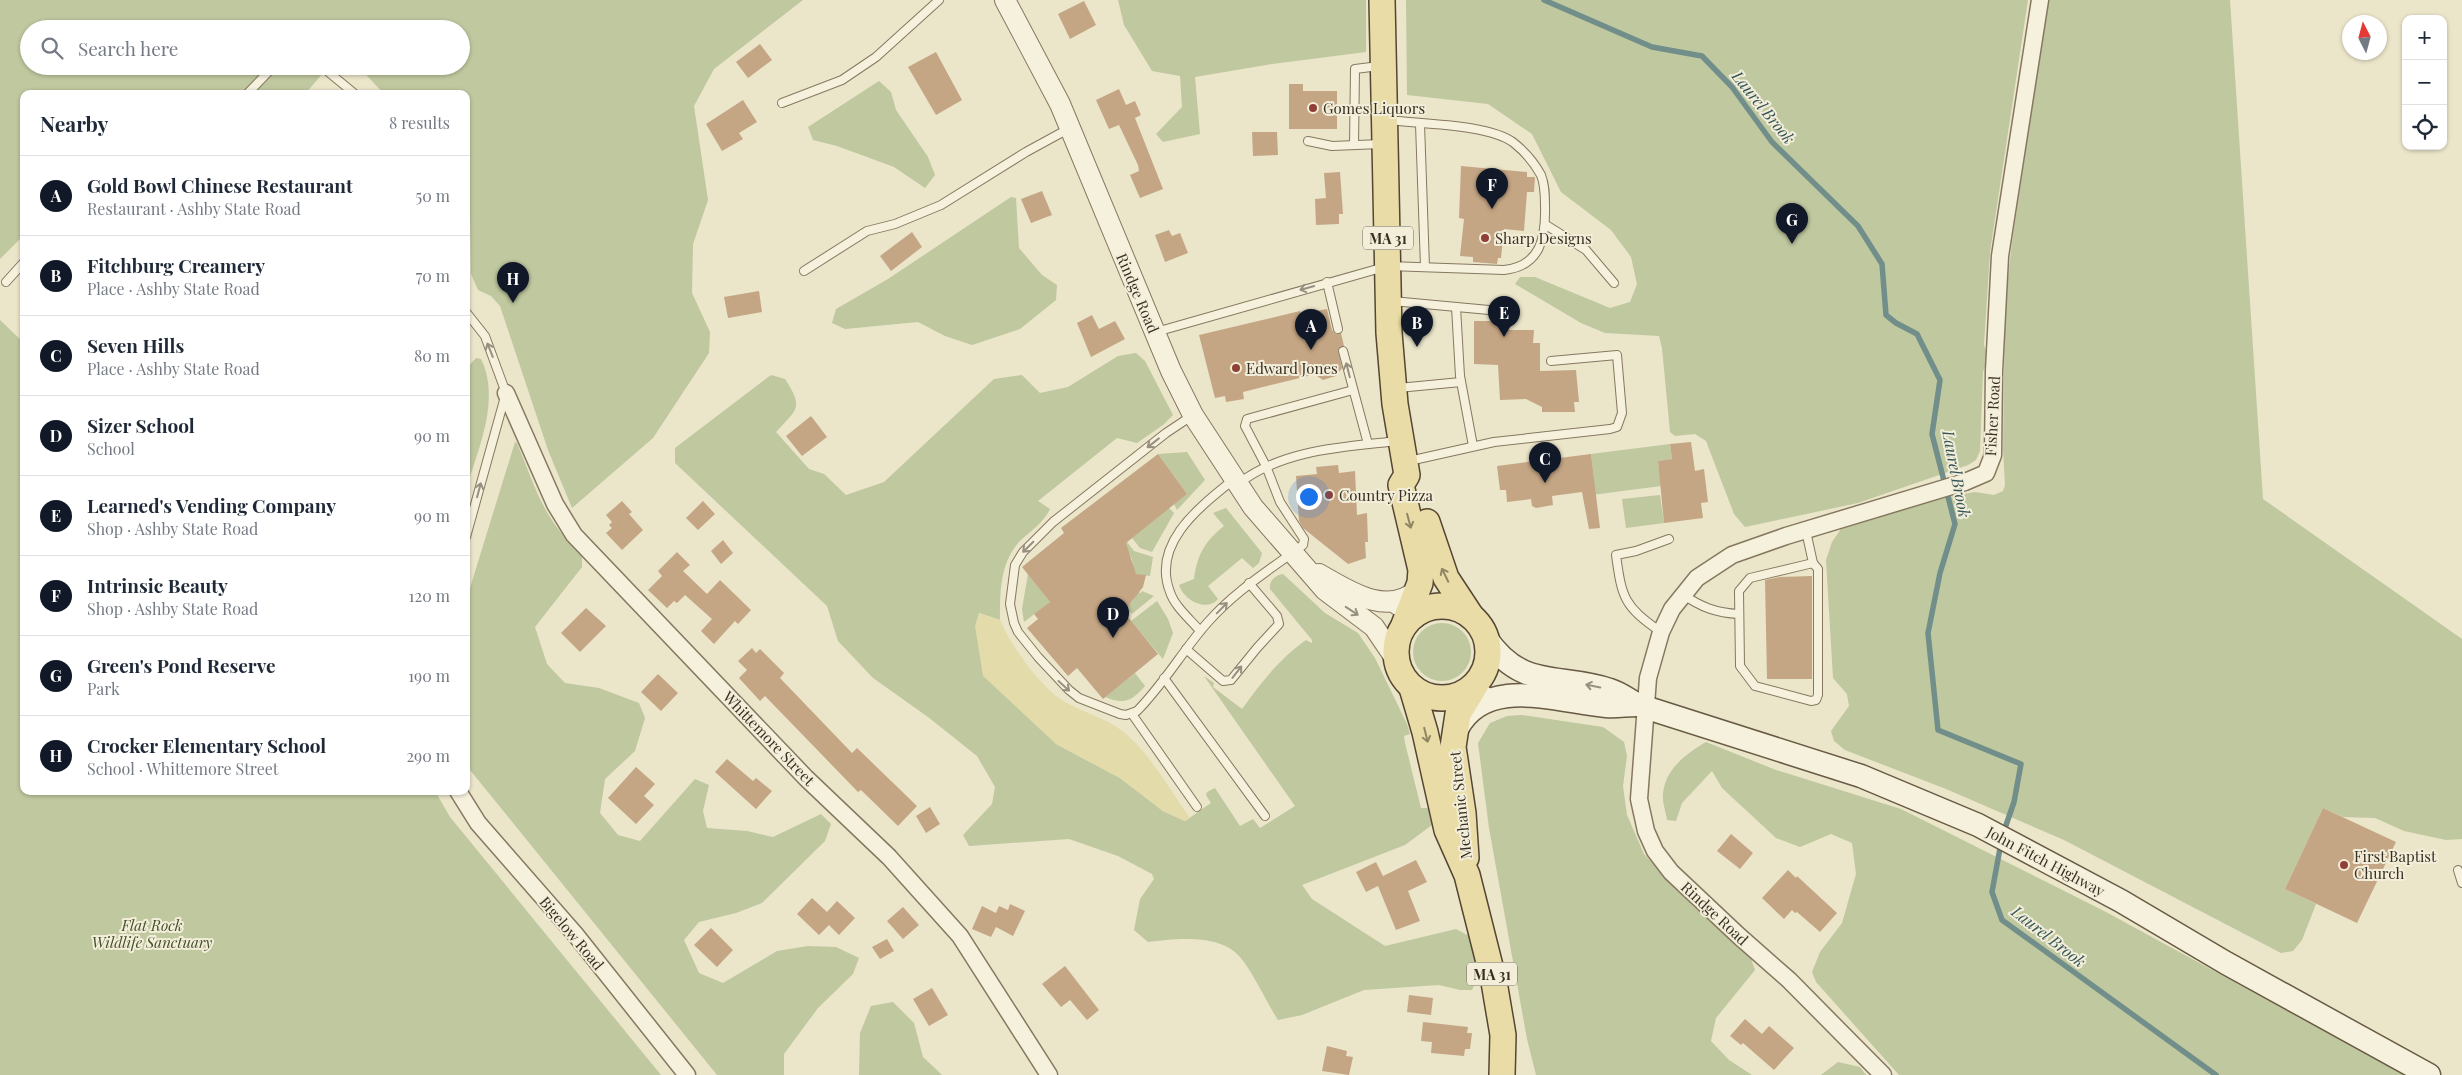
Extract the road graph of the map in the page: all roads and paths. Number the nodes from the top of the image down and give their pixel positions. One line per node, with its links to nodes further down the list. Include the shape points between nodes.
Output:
1 (939, 0): 10 (lane, via 876,57 842,80)
2 (1005, 0): 12 (street, Rindge Road)
3 (1382, 0): 5 (main road, MA 31)
4 (2040, 0): 43 (street, Fisher Road, via 2000,256 1993,455 1986,473)
5 (1384, 66): 13 (main road, MA 31); 15 (lane, via 1355,69)
6 (265, 75): 8 (lane)
7 (332, 75): 9 (lane)
8 (251, 90)
9 (350, 90)
10 (782, 103)
11 (1420, 124): 13 (lane); 16 (lane, via 1491,132 1514,143 1540,175 1544,186); 19 (lane)
12 (1070, 128): 20 (lane, via 941,205 895,224 867,231); 29 (street, Rindge Road)
13 (1385, 132): 15 (lane); 18 (main road, MA 31)
14 (1308, 141): 15 (lane, via 1323,145)
15 (1354, 145)
16 (1546, 225): 19 (lane, via 1540,247 1529,262 1513,269); 23 (lane, via 1586,250)
17 (20, 266): 21 (lane)
18 (1388, 266): 19 (lane); 22 (lane); 24 (main road, MA 31)
19 (1425, 268)
20 (804, 271)
21 (6, 282)
22 (1327, 282): 28 (lane); 29 (lane, one-way to 29)
23 (1614, 283)
24 (1388, 301): 25 (lane); 33 (main road, MA 31)
25 (1456, 307): 26 (lane); 32 (lane)
26 (1489, 310)
27 (470, 316): 35 (lane, one-way to 27, via 485,336)
28 (1338, 329)
29 (1154, 332): 36 (street, Rindge Road)
30 (1343, 351): 34 (lane, one-way to 30)
31 (1551, 361): 38 (lane, via 1617,355 1622,413 1617,427)
32 (1461, 382): 33 (lane); 38 (lane)
33 (1393, 389): 39 (main road, MA 31)
34 (1354, 390): 37 (lane); 40 (lane, via 1247,419 1245,426)
35 (506, 393): 42 (lane, one-way to 35); 71 (street, Whittemore Street, via 555,504 574,535 806,778 889,856 966,942)
36 (1193, 415): 41 (street, Rindge Road); 62 (lane, one-way to 62, via 1053,522 1023,552 1013,573 1010,604 1014,623 1059,682 1080,698 1120,714)
37 (1368, 444): 39 (lane); 40 (lane, via 1292,456)
38 (1473, 446): 39 (lane)
39 (1404, 459): 49 (main road, MA 31, one-way to 49, via 1401,484 1421,570); 51 (main road, one-way to 39, via 1441,567 1417,480)
40 (1266, 466): 41 (lane); 45 (lane, via 1284,509 1304,538)
41 (1235, 482): 45 (street, Rindge Road); 52 (lane, via 1192,514 1174,540 1168,557 1166,572 1170,593)
42 (470, 523)
43 (1806, 531): 46 (lane); 48 (street, Fisher Road, via 1732,555 1697,578)
44 (1669, 539): 53 (lane, via 1616,555 1626,601)
45 (1298, 559): 47 (lane); 49 (street, Rindge Road, via 1356,594); 56 (street, Rindge Road, one-way to 56, via 1334,599 1374,627)
46 (1813, 563): 50 (lane, via 1750,578 1739,591); 50 (lane, via 1818,569 1816,700 1755,686 1739,663)
47 (1249, 583): 52 (lane, one-way to 47); 55 (lane, one-way to 47, via 1223,680 1231,680 1279,624)
48 (1682, 594): 50 (lane, via 1720,614); 53 (street, Fisher Road)
49 (1414, 606): 51 (main road, via 1454,608); 56 (main road, MA 31, via 1396,641)
50 (1739, 614)
51 (1471, 616): 54 (main road)
52 (1200, 631): 55 (lane)
53 (1661, 632): 61 (street, Fisher Road)
54 (1486, 638): 59 (main road, via 1488,657 1483,674); 61 (main road, John Fitch Highway, one-way to 54, via 1611,690 1525,673 1505,660)
55 (1186, 649): 57 (lane)
56 (1395, 658): 58 (main road, MA 31, via 1401,675)
57 (1164, 678): 62 (lane); 66 (lane)
58 (1412, 688): 59 (main road, via 1428,697); 68 (main road, Mechanic Street / MA 31, one-way to 68, via 1447,830)
59 (1464, 693): 60 (main road, John Fitch Highway); 63 (main road, Mechanic Street)
60 (1520, 695): 61 (main road, John Fitch Highway, via 1606,706); 63 (main road, John Fitch Highway, via 1480,705 1465,717)
61 (1642, 706): 73 (street, Rindge Road, via 1639,799 1646,831 1656,851 1671,872 1789,980); 74 (main road, John Fitch Highway, via 1861,776 1978,825 2112,896 2294,1002)
62 (1132, 714): 65 (lane)
63 (1454, 735): 68 (main road, Mechanic Street)
64 (460, 795): 70 (street, Bigelow Road, via 478,823 575,934)
65 (1197, 807)
66 (1265, 816)
67 (2458, 870): 69 (lane)
68 (1467, 875): 72 (main road, Mechanic Street / MA 31, via 1500,1010)
69 (2462, 883)
70 (687, 1075)
71 (1048, 1075)
72 (1502, 1075)
73 (1883, 1075)
74 (2429, 1075)

